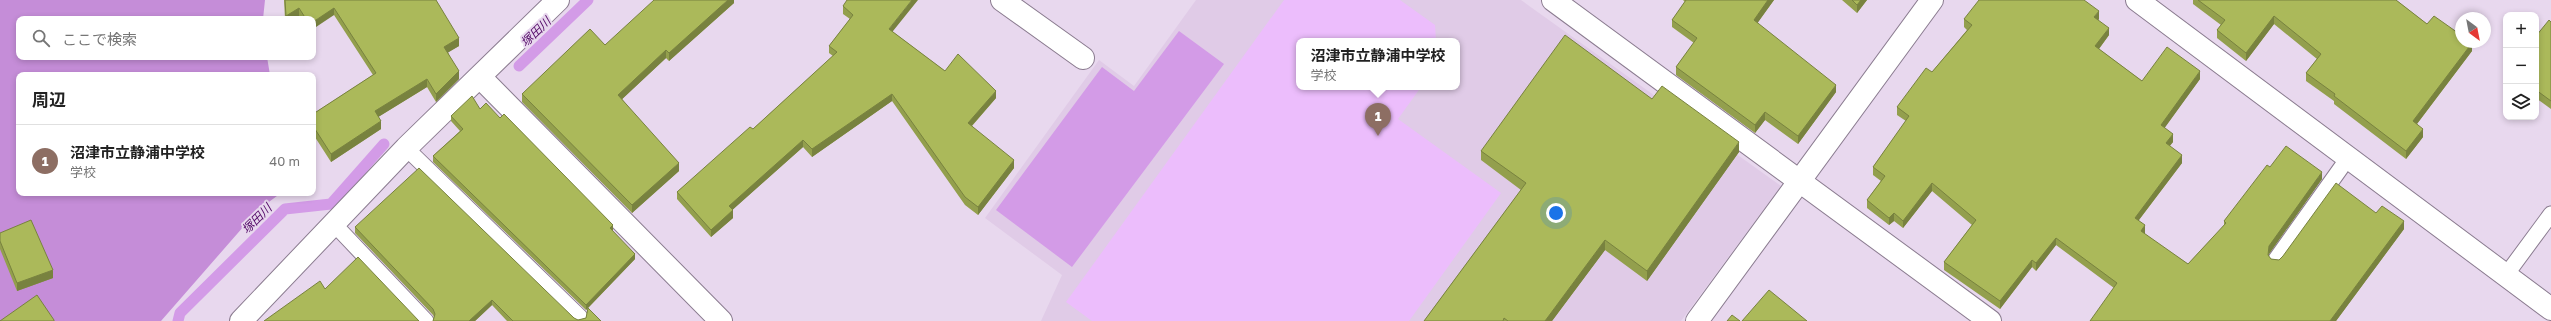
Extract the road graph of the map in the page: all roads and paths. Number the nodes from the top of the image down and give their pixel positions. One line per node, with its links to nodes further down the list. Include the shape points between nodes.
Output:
1 (558, 0): 7 (street)
2 (1002, 0): 6 (street)
3 (1553, 0): 10 (street)
4 (1932, 0): 10 (street)
5 (2137, 0): 9 (street)
6 (1083, 58)
7 (480, 77): 8 (street); 19 (street)
8 (406, 148): 12 (street); 16 (lane)
9 (2348, 158): 13 (lane); 14 (street)
10 (1800, 180): 20 (street); 21 (street)
11 (2551, 214): 14 (lane)
12 (334, 224): 17 (street); 18 (lane)
13 (2276, 259)
14 (2506, 275): 15 (street)
15 (2551, 309)
16 (580, 316)
17 (241, 321)
18 (426, 321)
19 (720, 321)
20 (1697, 321)
21 (1990, 321)

